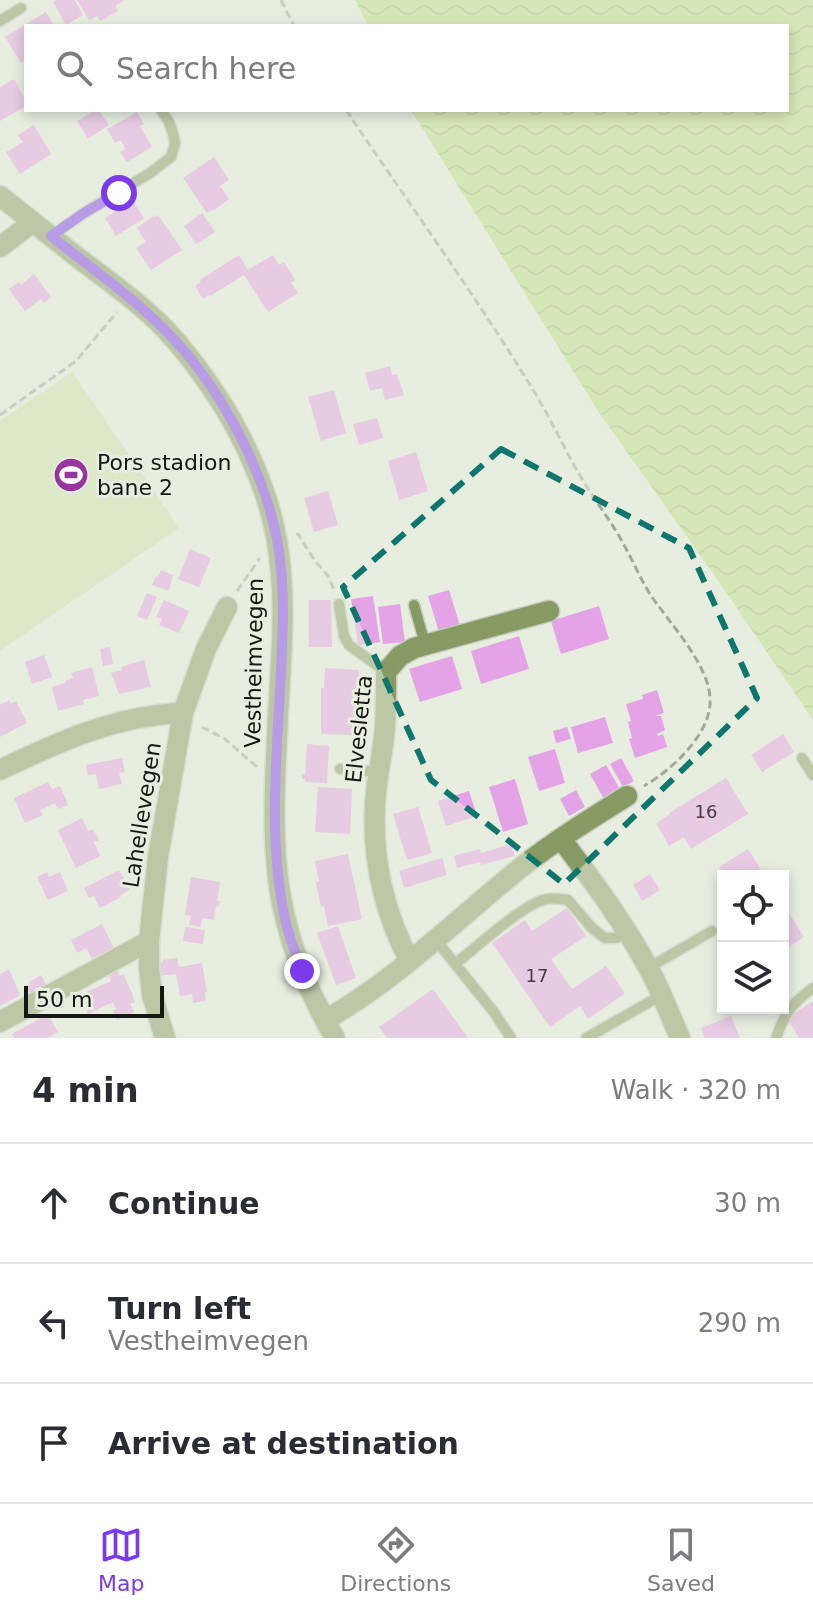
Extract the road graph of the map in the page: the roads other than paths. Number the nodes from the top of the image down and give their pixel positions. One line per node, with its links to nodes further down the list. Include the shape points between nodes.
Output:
1 (21, 8): 2 (lane)
2 (0, 21)
3 (162, 112): 6 (lane, via 174,137 171,157)
4 (0, 196): 5 (street, Vestheimvegen)
5 (33, 222): 6 (street, Vestheimvegen); 7 (street)
6 (51, 236): 32 (street, Vestheimvegen, via 130,297 192,360 218,397 259,479 277,540 282,601 276,848 285,921)
7 (0, 247)
8 (339, 604): 13 (lane, via 349,645)
9 (414, 605): 12 (lane)
10 (227, 607): 14 (street, Lahellevegen)
11 (549, 611): 12 (street, Elvesletta)
12 (425, 644): 13 (street, Elvesletta, via 400,656)
13 (386, 672): 18 (street, Elvesletta)
14 (183, 713): 17 (street, via 118,722 62,740); 25 (street, Lahellevegen)
15 (802, 758): 19 (lane)
16 (340, 769): 18 (lane)
17 (0, 770)
18 (379, 772): 26 (street, Elvesletta, via 378,866 384,898)
19 (813, 775)
20 (627, 796): 21 (street)
21 (561, 839): 23 (street); 24 (street)
22 (712, 931): 28 (lane)
23 (627, 932): 27 (lane, via 605,938 568,900 554,898 520,913); 28 (street)
24 (435, 939): 26 (street); 27 (lane)
25 (149, 941): 31 (street); 34 (street, Lahellevegen, via 152,995)
26 (409, 960): 32 (street)
27 (456, 963): 35 (lane)
28 (648, 968): 30 (street)
29 (813, 988): 37 (lane, via 784,1015)
30 (662, 995): 33 (street); 36 (lane)
31 (0, 1022)
32 (330, 1029)
33 (672, 1036)
34 (165, 1038)
35 (511, 1038)
36 (586, 1038)
37 (776, 1038)

